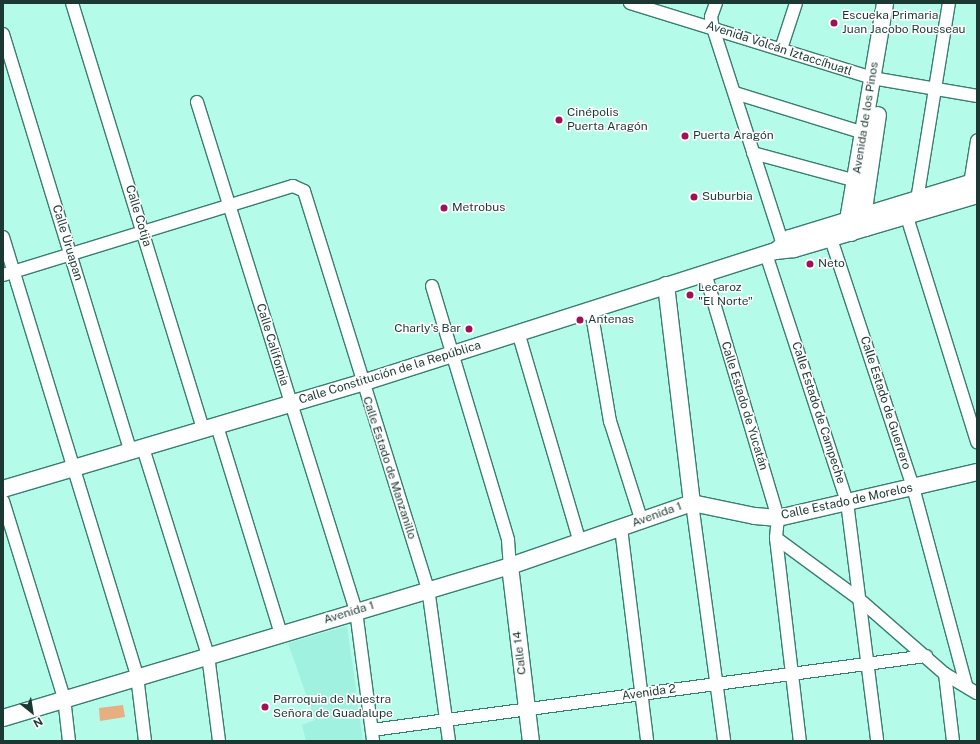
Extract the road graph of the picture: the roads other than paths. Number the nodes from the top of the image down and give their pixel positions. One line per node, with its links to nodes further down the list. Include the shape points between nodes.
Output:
1 (72, 3): 25 (street, Calle Cotija)
2 (716, 3): 8 (street, via 711,17)
3 (796, 3): 10 (street)
4 (885, 3): 11 (street, Avenida de los Pinos)
5 (896, 3): 11 (street, Avenida de los Pinos)
6 (949, 3): 12 (street)
7 (634, 4): 8 (street, Avenida Volcán Iztaccíhuatl)
8 (713, 28): 10 (street, Avenida Volcán Iztaccíhuatl); 13 (street, Calle Estado de Campeche)
9 (3, 34): 29 (street, Calle Uruapan)
10 (781, 49): 11 (street, Avenida Volcán Iztaccíhuatl)
11 (877, 79): 12 (street, Avenida Volcán Iztaccíhuatl); 16 (street, Avenida de los Pinos); 24 (street, Avenida de los Pinos)
12 (936, 89): 14 (street, Avenida Volcán Iztaccíhuatl); 21 (street)
13 (734, 93): 16 (street); 18 (street, Calle Estado de Campeche)
14 (977, 96)
15 (197, 102): 22 (street, Calle California)
16 (864, 133): 19 (street, Avenida de los Pinos)
17 (977, 141): 20 (street)
18 (753, 153): 19 (street); 28 (street, Calle Estado de Campeche)
19 (856, 181): 24 (street, Avenida de los Pinos)
20 (975, 187): 21 (street, Calle Constitución de la República); 23 (street, Calle Constitución de la República)
21 (917, 200): 24 (street, Calle Constitución de la República)
22 (230, 205): 25 (street); 37 (street, Calle Estado de Manzanillo, via 293,186 301,188 307,194); 38 (street, Calle California)
23 (907, 217): 24 (street, Calle Constitución de la República); 40 (street)
24 (857, 224): 27 (street, Calle Constitución de la República); 28 (street, Calle Constitución de la República, via 790,238)
25 (143, 233): 29 (street); 39 (street, Calle Cotija)
26 (3, 237): 30 (street)
27 (830, 239): 28 (street, Calle Constitución de la República); 44 (street, Calle Estado de Guerrero)
28 (777, 250): 31 (street, Calle Constitución de la República); 47 (street, Calle Estado de Campeche)
29 (71, 255): 30 (street); 41 (street, Calle Uruapan)
30 (8, 273): 42 (street)
31 (705, 273): 32 (street, Calle Constitución de la República); 49 (street, Calle Estado de Yucatán)
32 (666, 285): 34 (street, Calle Constitución de la República); 48 (street)
33 (432, 286): 36 (street)
34 (591, 308): 35 (street, Calle Constitución de la República); 50 (street, via 610,421)
35 (518, 332): 36 (street, Calle Constitución de la República); 53 (street)
36 (453, 354): 37 (street, Calle Constitución de la República); 54 (street, via 508,540)
37 (362, 382): 38 (street, Calle Constitución de la República); 55 (street, Calle Estado de Manzanillo)
38 (290, 403): 39 (street, Calle Constitución de la República); 57 (street, Calle California)
39 (210, 428): 41 (street, Calle Constitución de la República); 58 (street, Calle Cotija)
40 (977, 442)
41 (137, 450): 42 (street, Calle Constitución de la República); 59 (street, Calle Uruapan)
42 (74, 468): 45 (street, Calle Constitución de la República); 64 (street)
43 (977, 472): 44 (street, Calle Estado de Morelos)
44 (913, 487): 47 (street, Calle Estado de Morelos); 66 (street, Calle Estado de Guerrero)
45 (3, 489)
46 (3, 502): 69 (street)
47 (847, 502): 49 (street, Calle Estado de Morelos); 56 (street, Calle Estado de Campeche)
48 (692, 503): 49 (street, Calle Estado de Morelos); 50 (street, Avenida 1); 65 (street)
49 (778, 518): 52 (street, Calle Estado de Yucatán)
50 (642, 522): 51 (street, Avenida 1)
51 (621, 528): 53 (street, Avenida 1); 68 (street)
52 (776, 538): 56 (street); 62 (street, Calle Estado de Yucatán)
53 (580, 543): 54 (street, Avenida 1)
54 (510, 566): 55 (street, Avenida 1); 70 (street, Calle 14)
55 (428, 588): 57 (street, Avenida 1); 72 (street, Calle Estado de Manzanillo)
56 (859, 599): 60 (street); 61 (street, Calle Estado de Campeche)
57 (356, 611): 58 (street, Avenida 1); 73 (street, Calle California)
58 (281, 634): 59 (street, Avenida 1)
59 (208, 655): 64 (street, Avenida 1); 76 (street, Calle Uruapan)
60 (926, 656): 61 (street, Avenida 2); 63 (street)
61 (867, 664): 62 (street, Avenida 2); 82 (street, Calle Estado de Campeche)
62 (791, 674): 65 (street, Avenida 2); 81 (street, Calle Estado de Yucatán)
63 (945, 674): 66 (street); 83 (street)
64 (137, 676): 69 (street, Avenida 1); 75 (street)
65 (716, 684): 68 (street, Avenida 2); 80 (street)
66 (966, 685): 67 (street)
67 (977, 693)
68 (641, 694): 70 (street, Avenida 2); 79 (street)
69 (64, 698): 71 (street, Avenida 1); 74 (street)
70 (527, 710): 72 (street, Avenida 2); 78 (street, Calle 14)
71 (3, 718)
72 (446, 720): 73 (street, Avenida 2); 77 (street, Calle Estado de Manzanillo)
73 (372, 736)
74 (69, 741)
75 (145, 741)
76 (219, 741)
77 (448, 741)
78 (531, 741)
79 (647, 741)
80 (724, 741)
81 (800, 741)
82 (877, 741)
83 (953, 741)

